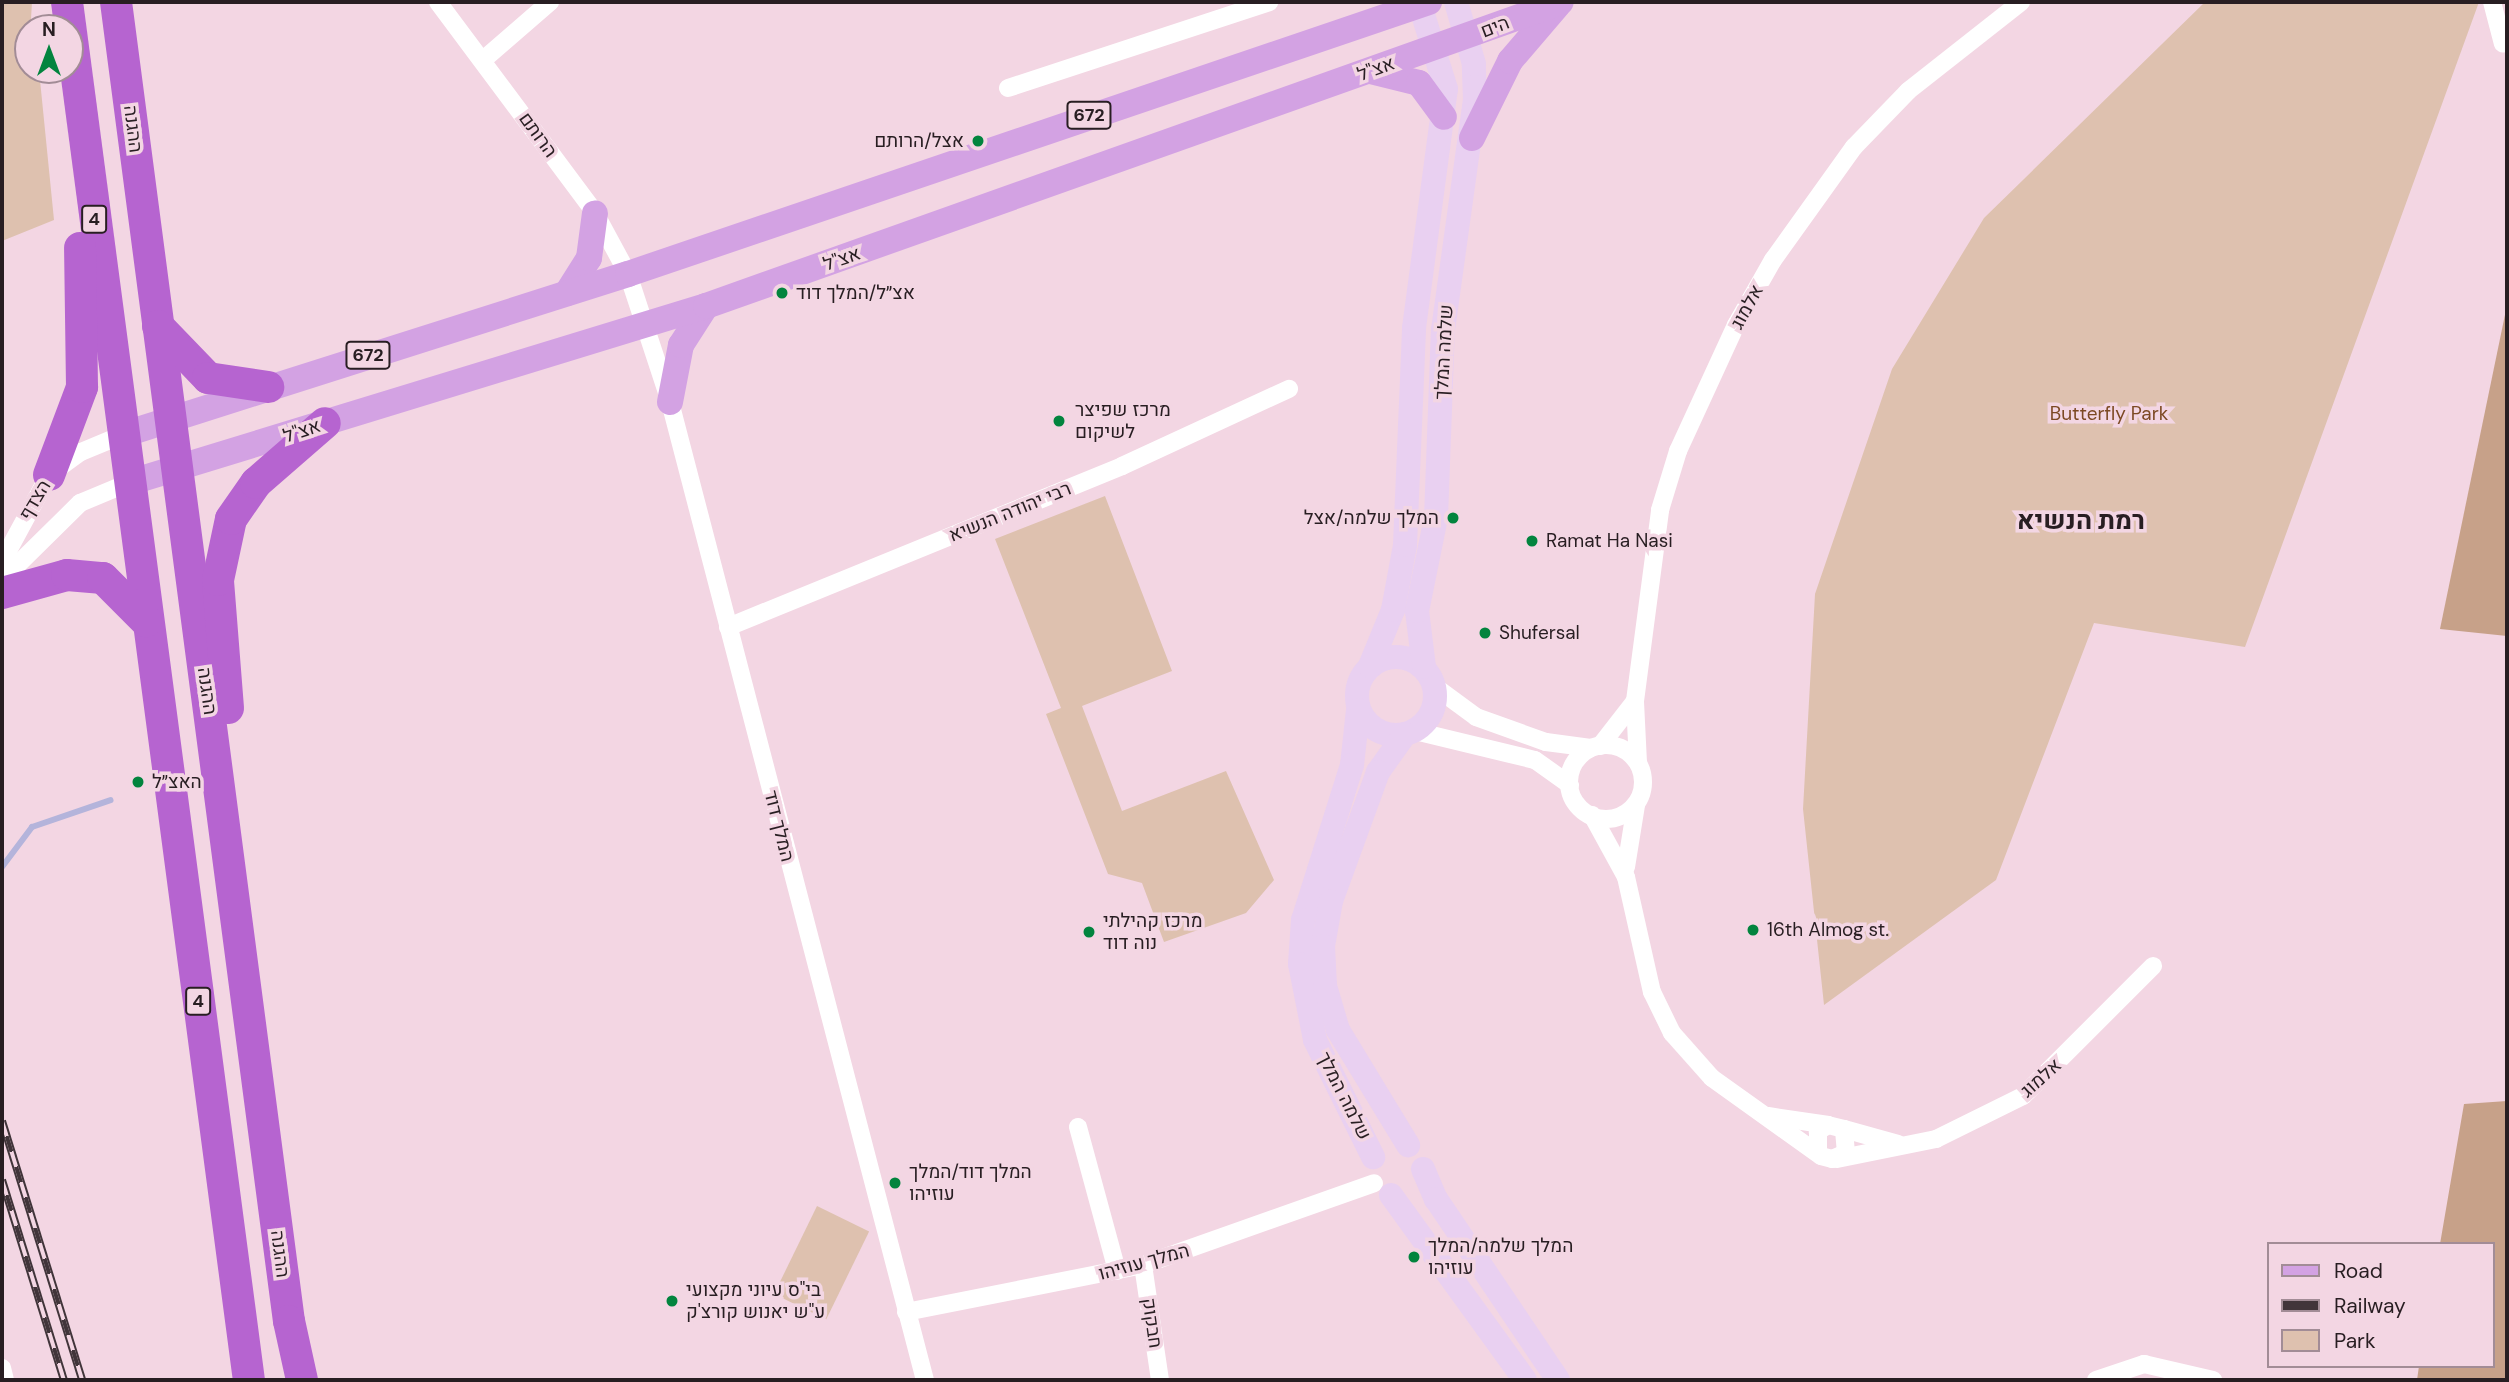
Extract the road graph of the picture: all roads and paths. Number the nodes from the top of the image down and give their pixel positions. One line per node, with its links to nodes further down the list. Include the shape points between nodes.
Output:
1 (67, 2): 21 (highway, 4)
2 (116, 2): 27 (highway, ההגנה)
3 (438, 2): 16 (street, הרותם)
4 (550, 2): 16 (street)
5 (1269, 2): 18 (street)
6 (1374, 2): 12 (main road)
7 (1456, 2): 14 (street, שלמה המלך)
8 (1561, 2): 14 (main road, הים); 20 (main road, via 1510,61)
9 (2021, 2): 44 (street, אלמוג, via 1908,91 1854,147 1773,260 1737,325 1678,451 1660,510)
10 (2492, 2): 13 (street, via 2503,44)
11 (1423, 3): 12 (main road, 672); 15 (street, שלמה המלך)
12 (1351, 29): 23 (main road, 672)
13 (2507, 31)
14 (1468, 37): 15 (main road, אצ"ל); 20 (street, שלמה המלך, via 1476,78)
15 (1436, 47): 17 (main road, אצ"ל); 19 (street, שלמה המלך, via 1446,89)
16 (483, 60): 22 (street, הרותם)
17 (1368, 71): 19 (main road, via 1419,83); 25 (main road, אצ"ל)
18 (1008, 88)
19 (1444, 117): 42 (street, שלמה המלך, via 1416,305 1405,545 1393,610)
20 (1472, 138): 43 (street, שלמה המלך, via 1443,330 1436,517 1418,611)
21 (86, 156): 33 (highway, 4); 35 (highway, via 79,220 82,387)
22 (596, 212): 23 (street, הרותם); 24 (main road, via 589,258)
23 (628, 274): 24 (main road, 672); 26 (street, המלך דוד)
24 (567, 293): 28 (main road, 672)
25 (706, 306): 26 (main road, אצ"ל); 30 (main road, via 681,345)
26 (646, 325): 30 (street, המלך דוד); 32 (main road, אצ"ל)
27 (158, 326): 28 (highway, via 208,378); 31 (highway, ההגנה)
28 (268, 387): 31 (main road, 672)
29 (1289, 389): 41 (street, רבי יהודה הנשיא, via 1122,466)
30 (670, 402): 41 (street, המלך דוד)
31 (170, 419): 33 (main road, 672); 34 (highway, ההגנה)
32 (325, 424): 34 (main road, אצ"ל); 52 (highway, via 256,483 231,519 220,553)
33 (122, 435): 35 (street, הצדף, via 81,452); 36 (highway, 4)
34 (177, 470): 36 (main road, אצ"ל); 52 (highway, ההגנה)
35 (49, 475): 37 (street, הצדף)
36 (128, 483): 38 (street, הצדף, via 80,503); 40 (highway, 4)
37 (2, 562)
38 (2, 580)
39 (2, 593): 40 (highway, via 66,575 103,578)
40 (146, 621): 70 (highway, 4)
41 (728, 627): 67 (street, המלך דוד)
42 (1370, 666): 43 (street, via 1392,656); 45 (street, via 1357,685)
43 (1429, 677): 46 (street, via 1432,712); 47 (street, via 1476,717 1546,742)
44 (1635, 701): 47 (street); 48 (street, אלמוג)
45 (1359, 710): 46 (street, via 1377,731); 61 (street, שלמה המלך, via 1352,765 1306,908 1300,964 1315,1040 1366,1132)
46 (1410, 732): 49 (street, via 1535,760); 58 (street, שלמה המלך, via 1378,772 1331,901 1323,946 1325,986 1338,1030)
47 (1596, 747): 48 (street, via 1625,750); 49 (street, via 1574,764)
48 (1638, 763): 50 (street, via 1644,779)
49 (1570, 785): 51 (street, via 1575,802)
50 (1636, 804): 51 (street, via 1616,818); 53 (street, via 1626,836)
51 (1592, 815): 53 (street)
52 (230, 859): 71 (highway, ההגנה)
53 (1626, 877): 55 (street, via 1652,992 1672,1033 1712,1078)
54 (2153, 966): 59 (street, אלמוג, via 2023,1097 1964,1128)
55 (1761, 1115): 57 (street); 60 (street)
56 (1078, 1126): 66 (street)
57 (1836, 1127): 59 (street); 60 (street, via 1816,1135); 62 (street, via 1849,1145)
58 (1408, 1145): 61 (street, via 1387,1144); 63 (street)
59 (1901, 1145): 62 (street, אלמוג)
60 (1818, 1153): 62 (street)
61 (1373, 1157): 64 (street)
62 (1837, 1159)
63 (1423, 1169): 64 (street, via 1414,1188); 75 (street, via 1436,1199)
64 (1382, 1189): 65 (street, המלך עוזיהו); 74 (street)
65 (1143, 1265): 66 (street, המלך עוזיהו); 73 (street, חבקוק)
66 (1117, 1271): 67 (street, המלך עוזיהו)
67 (906, 1312): 72 (street, המלך דוד)
68 (2, 1368): 69 (street)
69 (5, 1380)
70 (250, 1380)
71 (302, 1380)
72 (925, 1380)
73 (1160, 1380)
74 (1525, 1380)
75 (1559, 1380)
76 (2096, 1380): 77 (street, via 2144,1364)
77 (2213, 1380)

